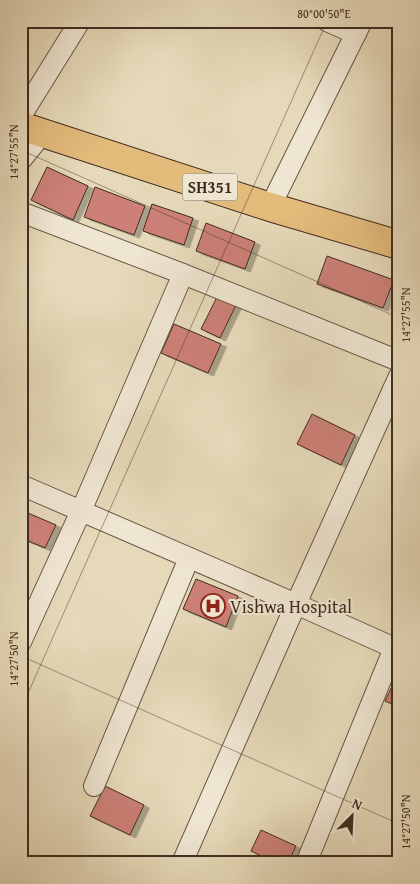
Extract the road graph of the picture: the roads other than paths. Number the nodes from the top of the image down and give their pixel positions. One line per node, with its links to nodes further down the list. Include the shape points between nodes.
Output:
1 (80, 21): 4 (street)
2 (327, 21): 3 (street)
3 (359, 28): 7 (street)
4 (21, 116)
5 (32, 130): 6 (street); 7 (main road, SH351)
6 (21, 160)
7 (270, 207): 9 (main road, SH351)
8 (21, 212): 10 (street)
9 (399, 246)
10 (183, 274): 11 (street); 14 (street)
11 (399, 361)
12 (399, 376): 16 (street)
13 (22, 485): 14 (street)
14 (81, 511): 15 (street); 17 (street)
15 (189, 558): 16 (street); 19 (street)
16 (296, 604): 18 (street); 21 (street)
17 (21, 642)
18 (397, 649): 20 (street)
19 (94, 786)
20 (309, 856)
21 (182, 863)

